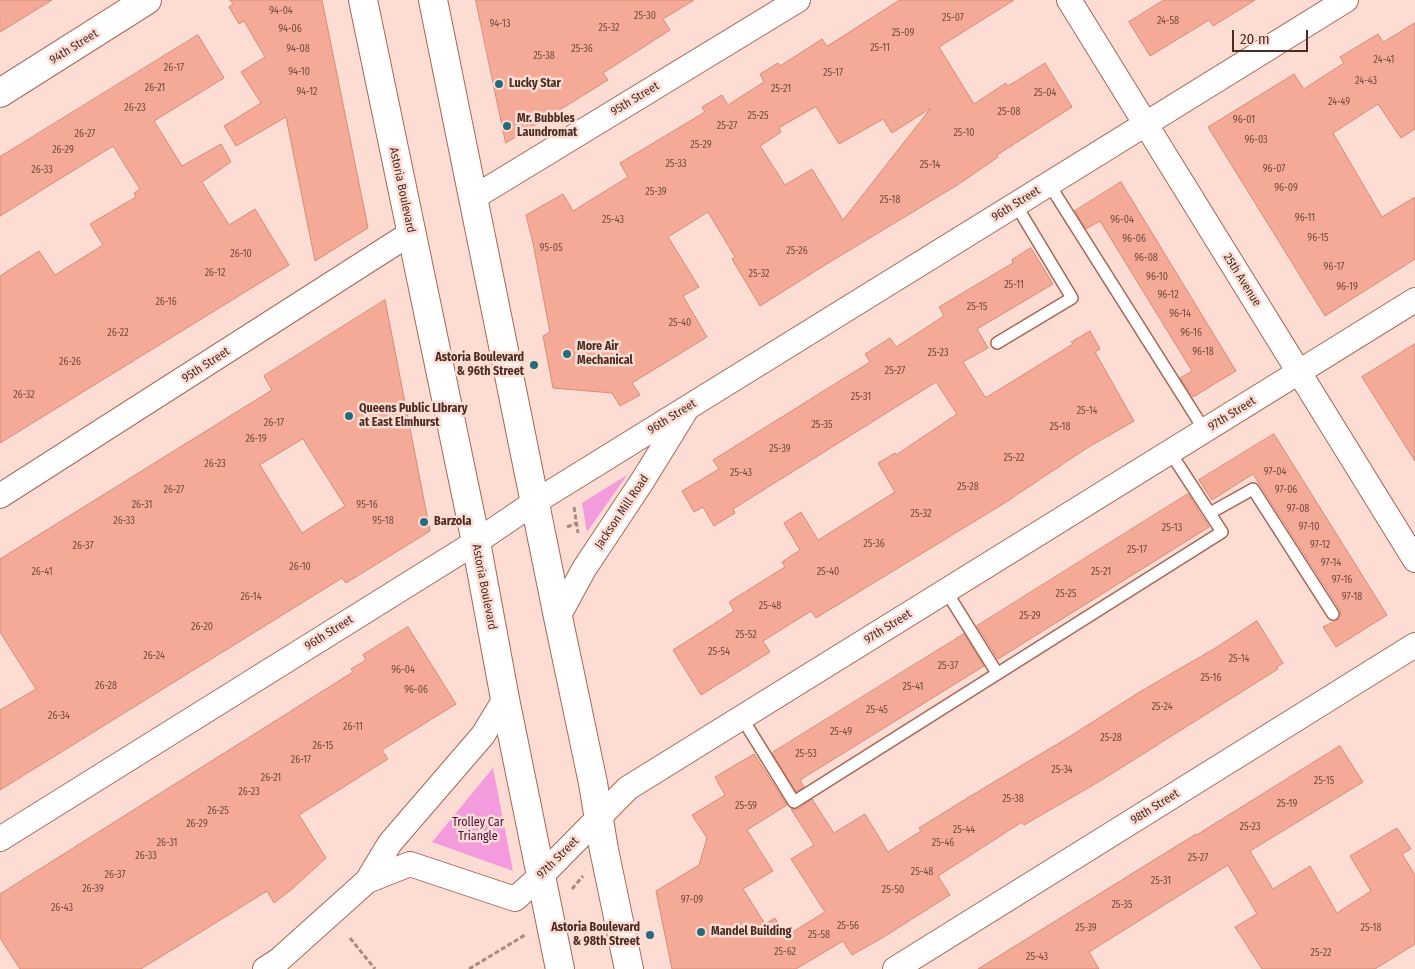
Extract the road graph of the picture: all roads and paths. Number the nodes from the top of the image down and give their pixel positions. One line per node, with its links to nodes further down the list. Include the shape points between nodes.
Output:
1 (147, 0): 7 (main road, 94th Street)
2 (363, 0): 12 (main road, Astoria Boulevard)
3 (433, 0): 10 (main road)
4 (798, 0): 10 (street, 95th Street)
5 (1069, 0): 8 (street, 25th Avenue)
6 (1346, 0): 8 (street, 96th Street)
7 (0, 93)
8 (1146, 124): 9 (street, 96th Street); 15 (street, 25th Avenue)
9 (1049, 184): 11 (street, 96th Street); 17 (lane)
10 (473, 198): 20 (main road)
11 (1016, 205): 14 (lane, via 1072,298); 16 (street, 96th Street)
12 (411, 233): 19 (street, 95th Street); 26 (main road, Astoria Boulevard)
13 (1415, 300): 15 (street, 97th Street)
14 (997, 342)
15 (1299, 372): 17 (street, 97th Street); 27 (street, 25th Avenue)
16 (687, 408): 20 (street, 96th Street); 30 (street, Jackson Mill Road, via 644,480 584,569)
17 (1205, 431): 18 (street, 97th Street)
18 (1170, 452): 22 (lane); 28 (street, 97th Street)
19 (0, 496)
20 (535, 502): 26 (street, 96th Street); 30 (main road)
21 (574, 507): 23 (path)
22 (1210, 513): 29 (lane, via 1253,489); 32 (lane, via 1222,532)
23 (577, 523): 24 (path); 25 (path)
24 (567, 528)
25 (579, 537)
26 (476, 542): 33 (main road, Astoria Boulevard); 36 (street, 96th Street)
27 (1415, 560)
28 (946, 591): 32 (lane); 34 (street, 97th Street)
29 (1334, 614)
30 (558, 617): 35 (main road)
31 (1415, 645): 48 (street, 98th Street)
32 (997, 673): 34 (lane, via 794,802)
33 (505, 700): 38 (main road, Astoria Boulevard); 39 (street, 97th Street, via 483,735 390,843)
34 (742, 718): 35 (street, 97th Street, via 628,788)
35 (598, 818): 38 (street, 97th Street); 47 (main road)
36 (0, 839)
37 (587, 872): 40 (path)
38 (542, 875): 39 (street, 97th Street, via 515,898 410,864); 46 (main road, Astoria Boulevard)
39 (368, 881): 43 (street, 97th Street)
40 (572, 889)
41 (525, 935): 45 (path)
42 (350, 938): 44 (path)
43 (265, 969)
44 (375, 969)
45 (469, 969)
46 (560, 969)
47 (629, 969)
48 (895, 969)

